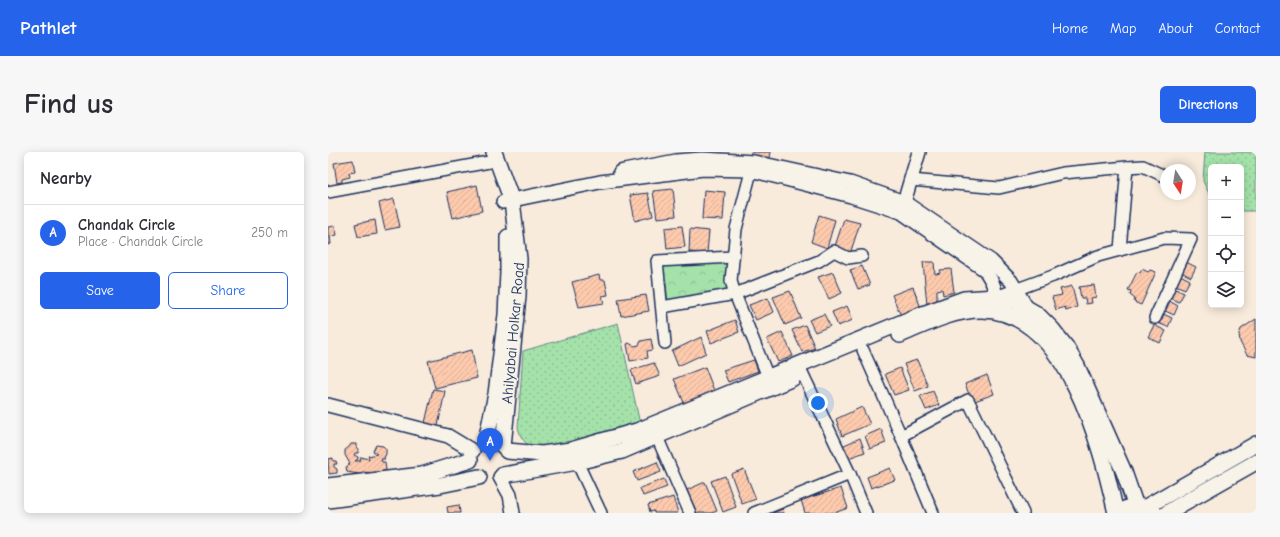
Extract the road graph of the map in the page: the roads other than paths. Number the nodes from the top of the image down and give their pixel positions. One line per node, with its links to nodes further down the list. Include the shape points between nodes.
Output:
1 (919, 152): 7 (street)
2 (491, 156): 9 (street); 10 (main road, Ahilyabai Holkar Road)
3 (675, 156): 4 (street); 8 (street, via 624,171)
4 (752, 166): 8 (street, via 703,169); 11 (street, via 851,196); 14 (street, via 736,229)
5 (1127, 167): 6 (street, via 1143,166); 7 (street, via 1063,173 999,188); 12 (street)
6 (1160, 174)
7 (911, 180): 11 (street)
8 (600, 182): 10 (street)
9 (328, 192)
10 (507, 201): 28 (main road, Ahilyabai Holkar Road, via 506,315 496,394); 30 (main road, Ahilyabai Holkar Road, via 519,259)
11 (903, 207): 15 (street, via 991,261); 17 (street, via 985,270 993,281)
12 (1120, 250): 15 (street, via 1098,256); 20 (street, via 1164,238 1191,239)
13 (862, 256): 16 (street, via 848,258 834,251 819,261)
14 (733, 257): 16 (street, via 731,281); 18 (street, via 657,261)
15 (1017, 289): 17 (street); 19 (street)
16 (734, 294): 18 (street); 24 (street)
17 (994, 304): 19 (main road, via 1016,302); 22 (main road, via 980,310 948,315); 23 (main road, via 964,299 920,315); 47 (main road, via 1028,324 1057,355 1070,376 1100,447)
18 (662, 308): 21 (street)
19 (1027, 308): 39 (main road, via 1052,329 1077,366)
20 (1155, 318)
21 (665, 343)
22 (863, 350): 23 (main road); 26 (street)
23 (801, 370): 24 (main road); 27 (main road); 34 (street)
24 (768, 377): 30 (main road, via 637,431 571,450 542,454)
25 (328, 405): 31 (street, via 448,436)
26 (901, 436): 45 (street); 46 (street, via 968,400)
27 (657, 437): 32 (main road, via 622,451); 42 (street)
28 (486, 441): 30 (main road, via 498,442); 31 (main road, via 476,447)
29 (1256, 444): 39 (main road)
30 (505, 448): 36 (main road, via 509,464)
31 (472, 455): 35 (main road, via 471,466); 37 (main road, via 422,475)
32 (577, 462): 36 (main road); 41 (street)
33 (1256, 462): 48 (main road)
34 (850, 474): 43 (street); 44 (street)
35 (479, 476): 36 (main road, via 489,480); 38 (main road, via 440,485)
36 (501, 476): 40 (street, via 510,495)
37 (328, 486)
38 (328, 500)
39 (1138, 510)
40 (513, 513)
41 (601, 513)
42 (690, 513)
43 (754, 513)
44 (866, 513)
45 (933, 513)
46 (1023, 513)
47 (1116, 513)
48 (1167, 513)

